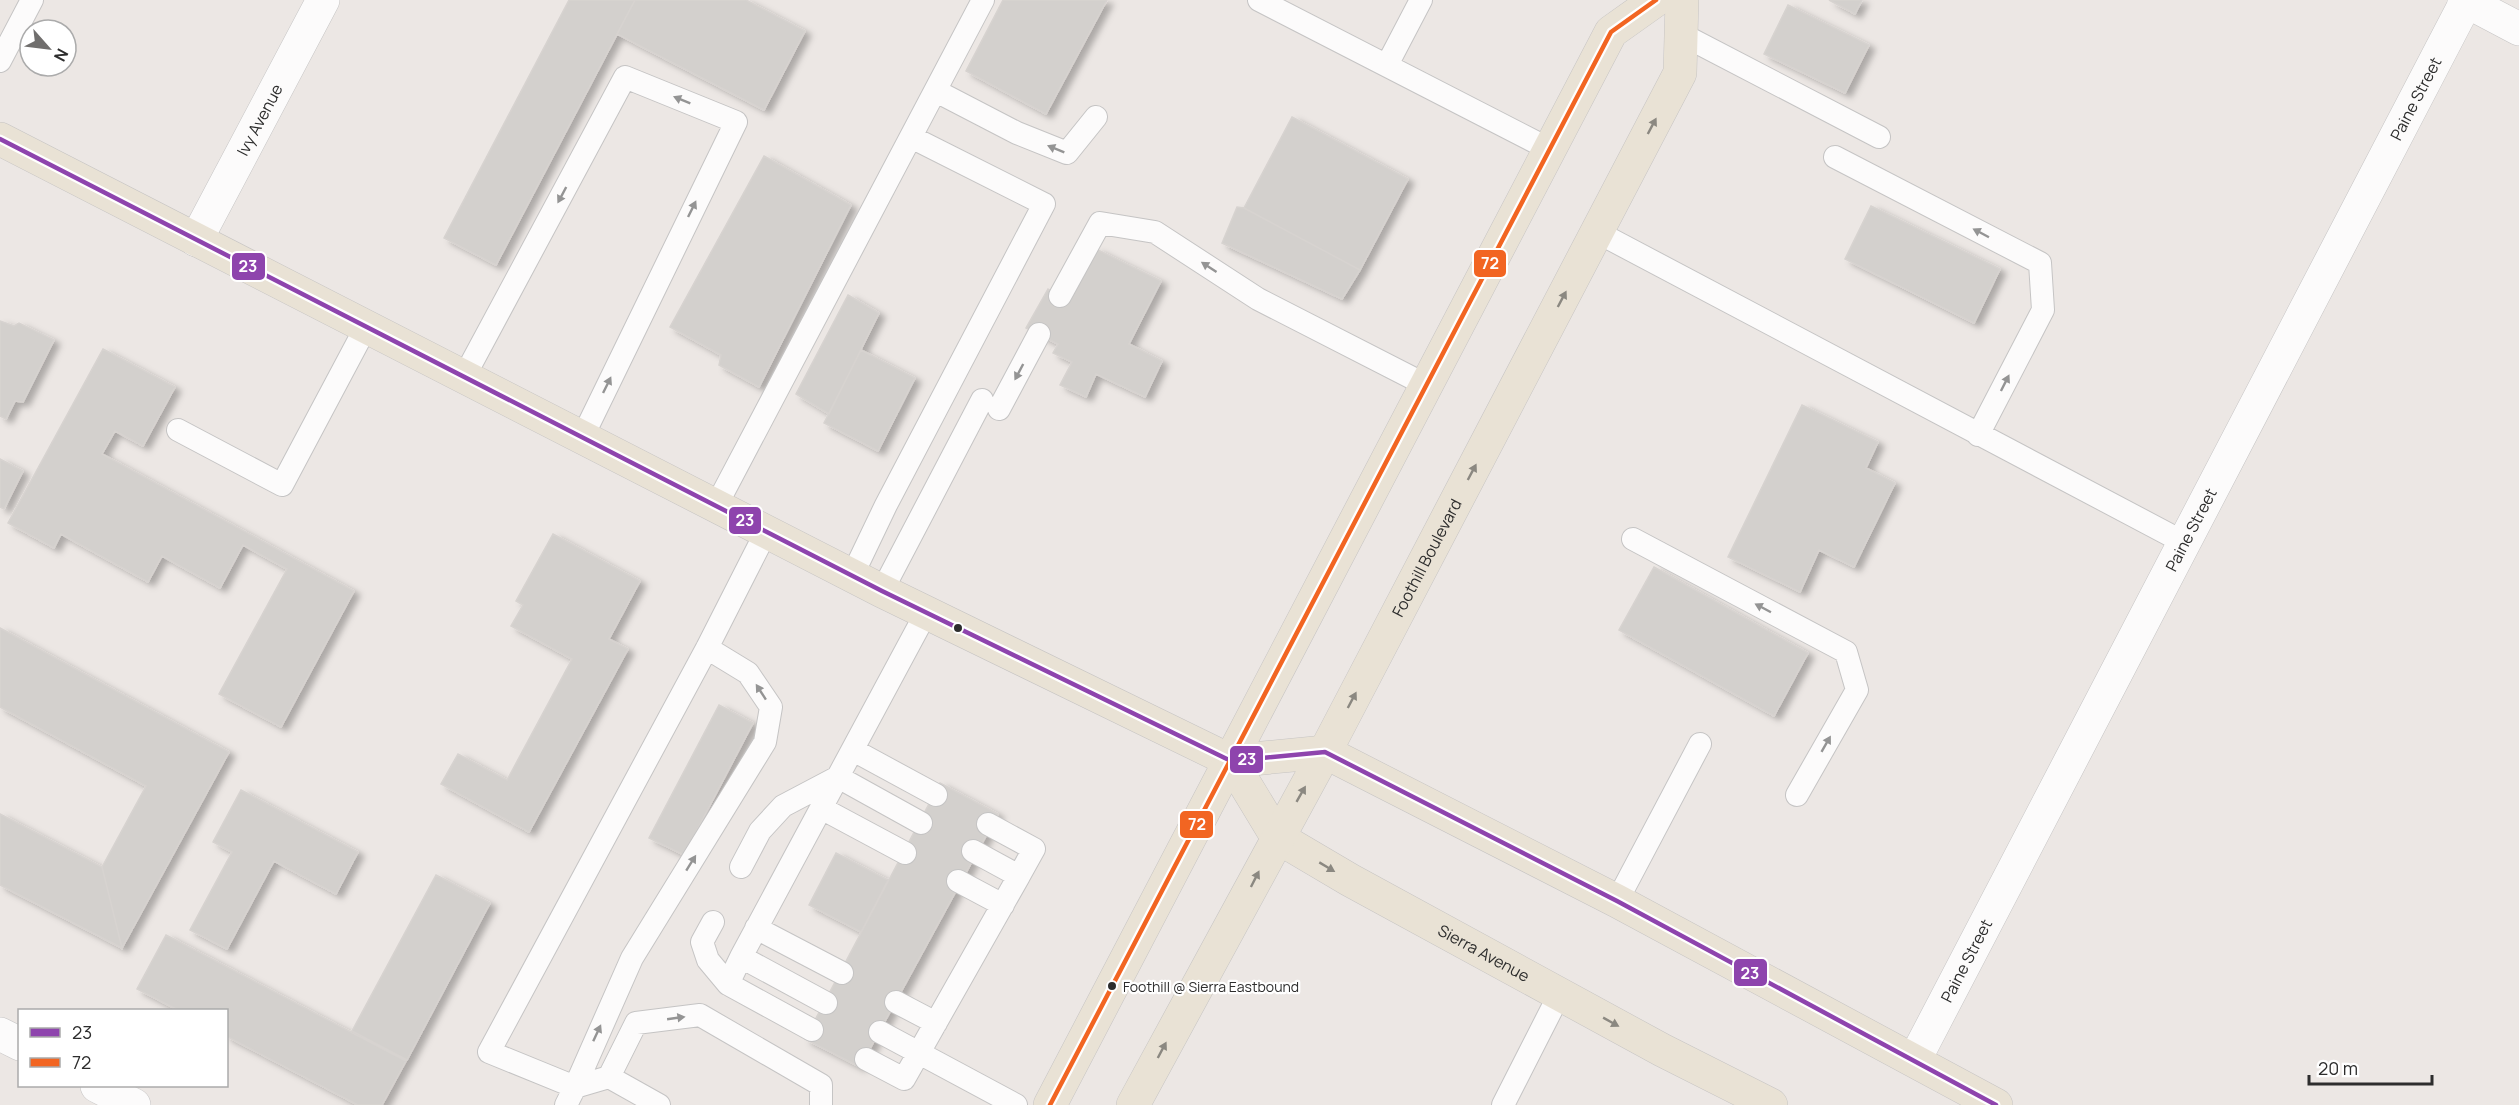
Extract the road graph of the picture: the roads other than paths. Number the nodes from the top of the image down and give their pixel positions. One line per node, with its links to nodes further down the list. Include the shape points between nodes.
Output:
1 (32, 0): 11 (lane)
2 (323, 0): 21 (street, Ivy Avenue)
3 (983, 0): 13 (lane)
4 (1259, 0): 12 (lane)
5 (1421, 0): 12 (lane)
6 (1656, 0): 18 (main road, via 1611,32)
7 (1682, 0): 10 (main road, Foothill Boulevard)
8 (2466, 0): 9 (street); 33 (street, Paine Street)
9 (2519, 29)
10 (1681, 34): 16 (lane); 20 (main road, Foothill Boulevard, one-way to 10, via 1680,74)
11 (0, 61)
12 (1387, 65): 18 (lane)
13 (936, 91): 14 (lane, one-way to 13, via 1067,153 1017,133); 15 (lane)
14 (1096, 117)
15 (911, 137): 30 (lane); 34 (lane, via 1044,204)
16 (1879, 137)
17 (0, 139): 21 (main road)
18 (1550, 149): 26 (main road)
19 (1835, 157): 28 (lane, one-way to 19, via 2043,310 2040,263)
20 (1597, 232): 28 (lane); 40 (main road, Foothill Boulevard, one-way to 20)
21 (196, 240): 23 (main road)
22 (1060, 296): 26 (lane, one-way to 22, via 1258,299 1155,232 1100,223)
23 (366, 327): 25 (main road); 27 (lane, via 282,485)
24 (1039, 334): 35 (lane, one-way to 35, via 990,404)
25 (464, 377): 29 (main road); 29 (lane, one-way to 25, via 736,122 625,77)
26 (1426, 385): 41 (main road)
27 (178, 430)
28 (1978, 435): 33 (lane)
29 (582, 438): 30 (main road)
30 (716, 506): 31 (main road)
31 (766, 532): 34 (main road); 37 (lane)
32 (1633, 539): 44 (lane, one-way to 32, via 1857,690 1846,652)
33 (2185, 543): 71 (street, Paine Street)
34 (852, 576): 35 (main road)
35 (882, 591): 36 (main road)
36 (926, 613): 39 (lane); 41 (main road)
37 (707, 648): 74 (lane, one-way to 37, via 632,958 765,742 771,707 748,673); 74 (lane, via 489,1052)
38 (1700, 744): 54 (lane)
39 (853, 750): 42 (lane); 43 (lane)
40 (1325, 752): 41 (main road); 48 (main road, Foothill Boulevard, one-way to 40); 54 (main road)
41 (1231, 762): 48 (main road, Sierra Avenue); 79 (main road)
42 (838, 777): 45 (lane); 46 (lane); 51 (lane, via 783,806 760,831)
43 (936, 795)
44 (1797, 795)
45 (821, 808): 50 (lane); 57 (lane)
46 (921, 823)
47 (988, 824): 52 (lane, via 1034,849)
48 (1277, 837): 61 (main road, Sierra Avenue, one-way to 61); 80 (main road, Foothill Boulevard, one-way to 48)
49 (973, 852): 52 (lane)
50 (905, 853)
51 (741, 867)
52 (1019, 876): 55 (lane)
53 (958, 881): 55 (lane)
54 (1617, 901): 71 (main road)
55 (1003, 905): 64 (lane)
56 (712, 922): 60 (lane, via 702,942 708,960)
57 (756, 928): 58 (lane); 59 (lane)
58 (741, 957): 60 (lane); 63 (lane)
59 (842, 974)
60 (728, 984): 65 (lane)
61 (1560, 993): 81 (lane); 82 (main road, Sierra Avenue, one-way to 82)
62 (896, 1002): 64 (lane)
63 (826, 1003)
64 (936, 1023): 69 (lane)
65 (812, 1030)
66 (880, 1032): 69 (lane)
67 (0, 1034): 68 (street)
68 (18, 1043)
69 (919, 1053): 70 (lane, via 904,1079); 78 (lane)
70 (866, 1059)
71 (1915, 1059): 83 (main road)
72 (609, 1077): 74 (lane); 76 (lane); 77 (lane, one-way to 77, via 636,1023 700,1015 821,1085)
73 (99, 1087): 75 (street)
74 (570, 1096)
75 (134, 1105)
76 (660, 1105)
77 (820, 1105)
78 (1016, 1105)
79 (1050, 1105)
80 (1133, 1105)
81 (1503, 1105)
82 (1771, 1105)
83 (1996, 1105)

